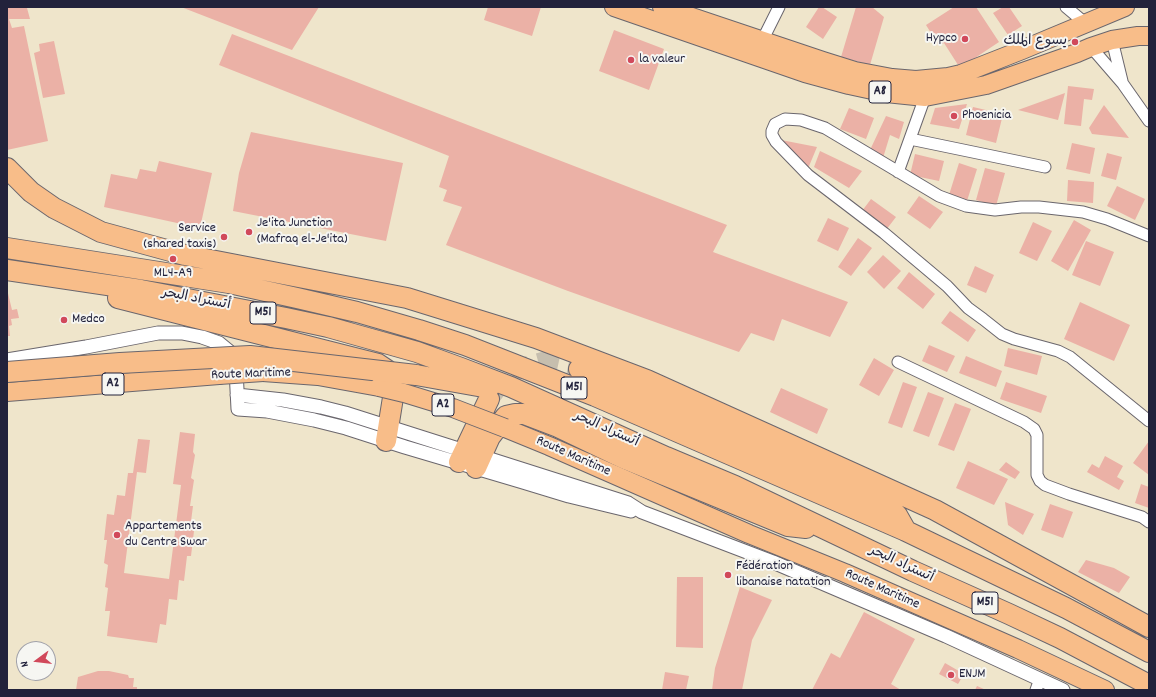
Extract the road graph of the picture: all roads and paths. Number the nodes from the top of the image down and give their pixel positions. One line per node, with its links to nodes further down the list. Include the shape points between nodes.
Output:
1 (614, 7): 12 (highway, A8, via 805,73 886,93)
2 (662, 7): 9 (highway, A8)
3 (779, 7): 9 (street)
4 (1066, 7): 6 (street)
5 (1125, 7): 6 (highway, A8)
6 (1085, 23): 9 (highway, A8, via 961,74 916,80 855,71)
7 (1149, 36): 8 (highway, A8)
8 (1112, 40): 10 (highway, A8); 11 (street)
9 (762, 41)
10 (1091, 47): 11 (street); 12 (highway, A8, via 986,85)
11 (1123, 84): 13 (street)
12 (925, 97): 14 (street)
13 (1149, 121)
14 (910, 139): 15 (street); 17 (street)
15 (1045, 167)
16 (7, 168): 19 (highway, via 31,192 54,208)
17 (898, 172): 20 (street, via 939,196 966,206 995,210 1039,207 1083,212 1107,218); 33 (street, via 825,128 802,120 785,119 775,124 772,135 776,142 808,175 884,233 947,286 968,308 1002,334 1070,357)
18 (7, 183): 19 (highway, via 28,201 52,215)
19 (102, 232): 24 (highway); 39 (highway, via 185,255 406,298 536,338 646,380 935,510)
20 (1149, 236)
21 (7, 248): 24 (highway, أتستراد البحر / M51)
22 (7, 270): 23 (highway, أتستراد البحر / M51)
23 (66, 279): 29 (highway, أتستراد البحر / M51, via 206,302 328,327 417,352); 34 (highway, via 88,291 378,364 393,376 395,385)
24 (229, 284): 38 (highway, أتستراد البحر / M51, via 357,312 465,345 595,396)
25 (7, 360): 31 (street, via 158,333 191,334 213,340 230,352 236,370)
26 (898, 362): 36 (street, via 1034,429 1037,435 1037,475 1045,485 1142,517)
27 (580, 369): 38 (highway, via 889,507 897,515)
28 (7, 372): 29 (highway, bridge, via 250,356 416,375 491,388)
29 (511, 387): 37 (highway, أتستراد البحر / M51)
30 (7, 392): 44 (highway, Route Maritime / A2, bridge, via 263,372 318,376 404,393 453,408 549,446 1018,649)
31 (238, 394): 34 (street, via 322,406); 34 (street, via 238,409 267,411)
32 (489, 399): 35 (highway)
33 (1149, 421)
34 (387, 434): 35 (street, via 427,440)
35 (470, 459): 37 (highway, via 506,416 524,414 788,526); 41 (street, via 569,496 627,511 642,512 773,562 953,639)
36 (1149, 522)
37 (824, 528): 42 (highway, أتستراد البحر / M51, via 1041,629)
38 (906, 532): 40 (highway, أتستراد البحر / M51, via 1066,608)
39 (1149, 627)
40 (1149, 652)
41 (1038, 685): 43 (street)
42 (1149, 685)
43 (1063, 690)
44 (1105, 690)

